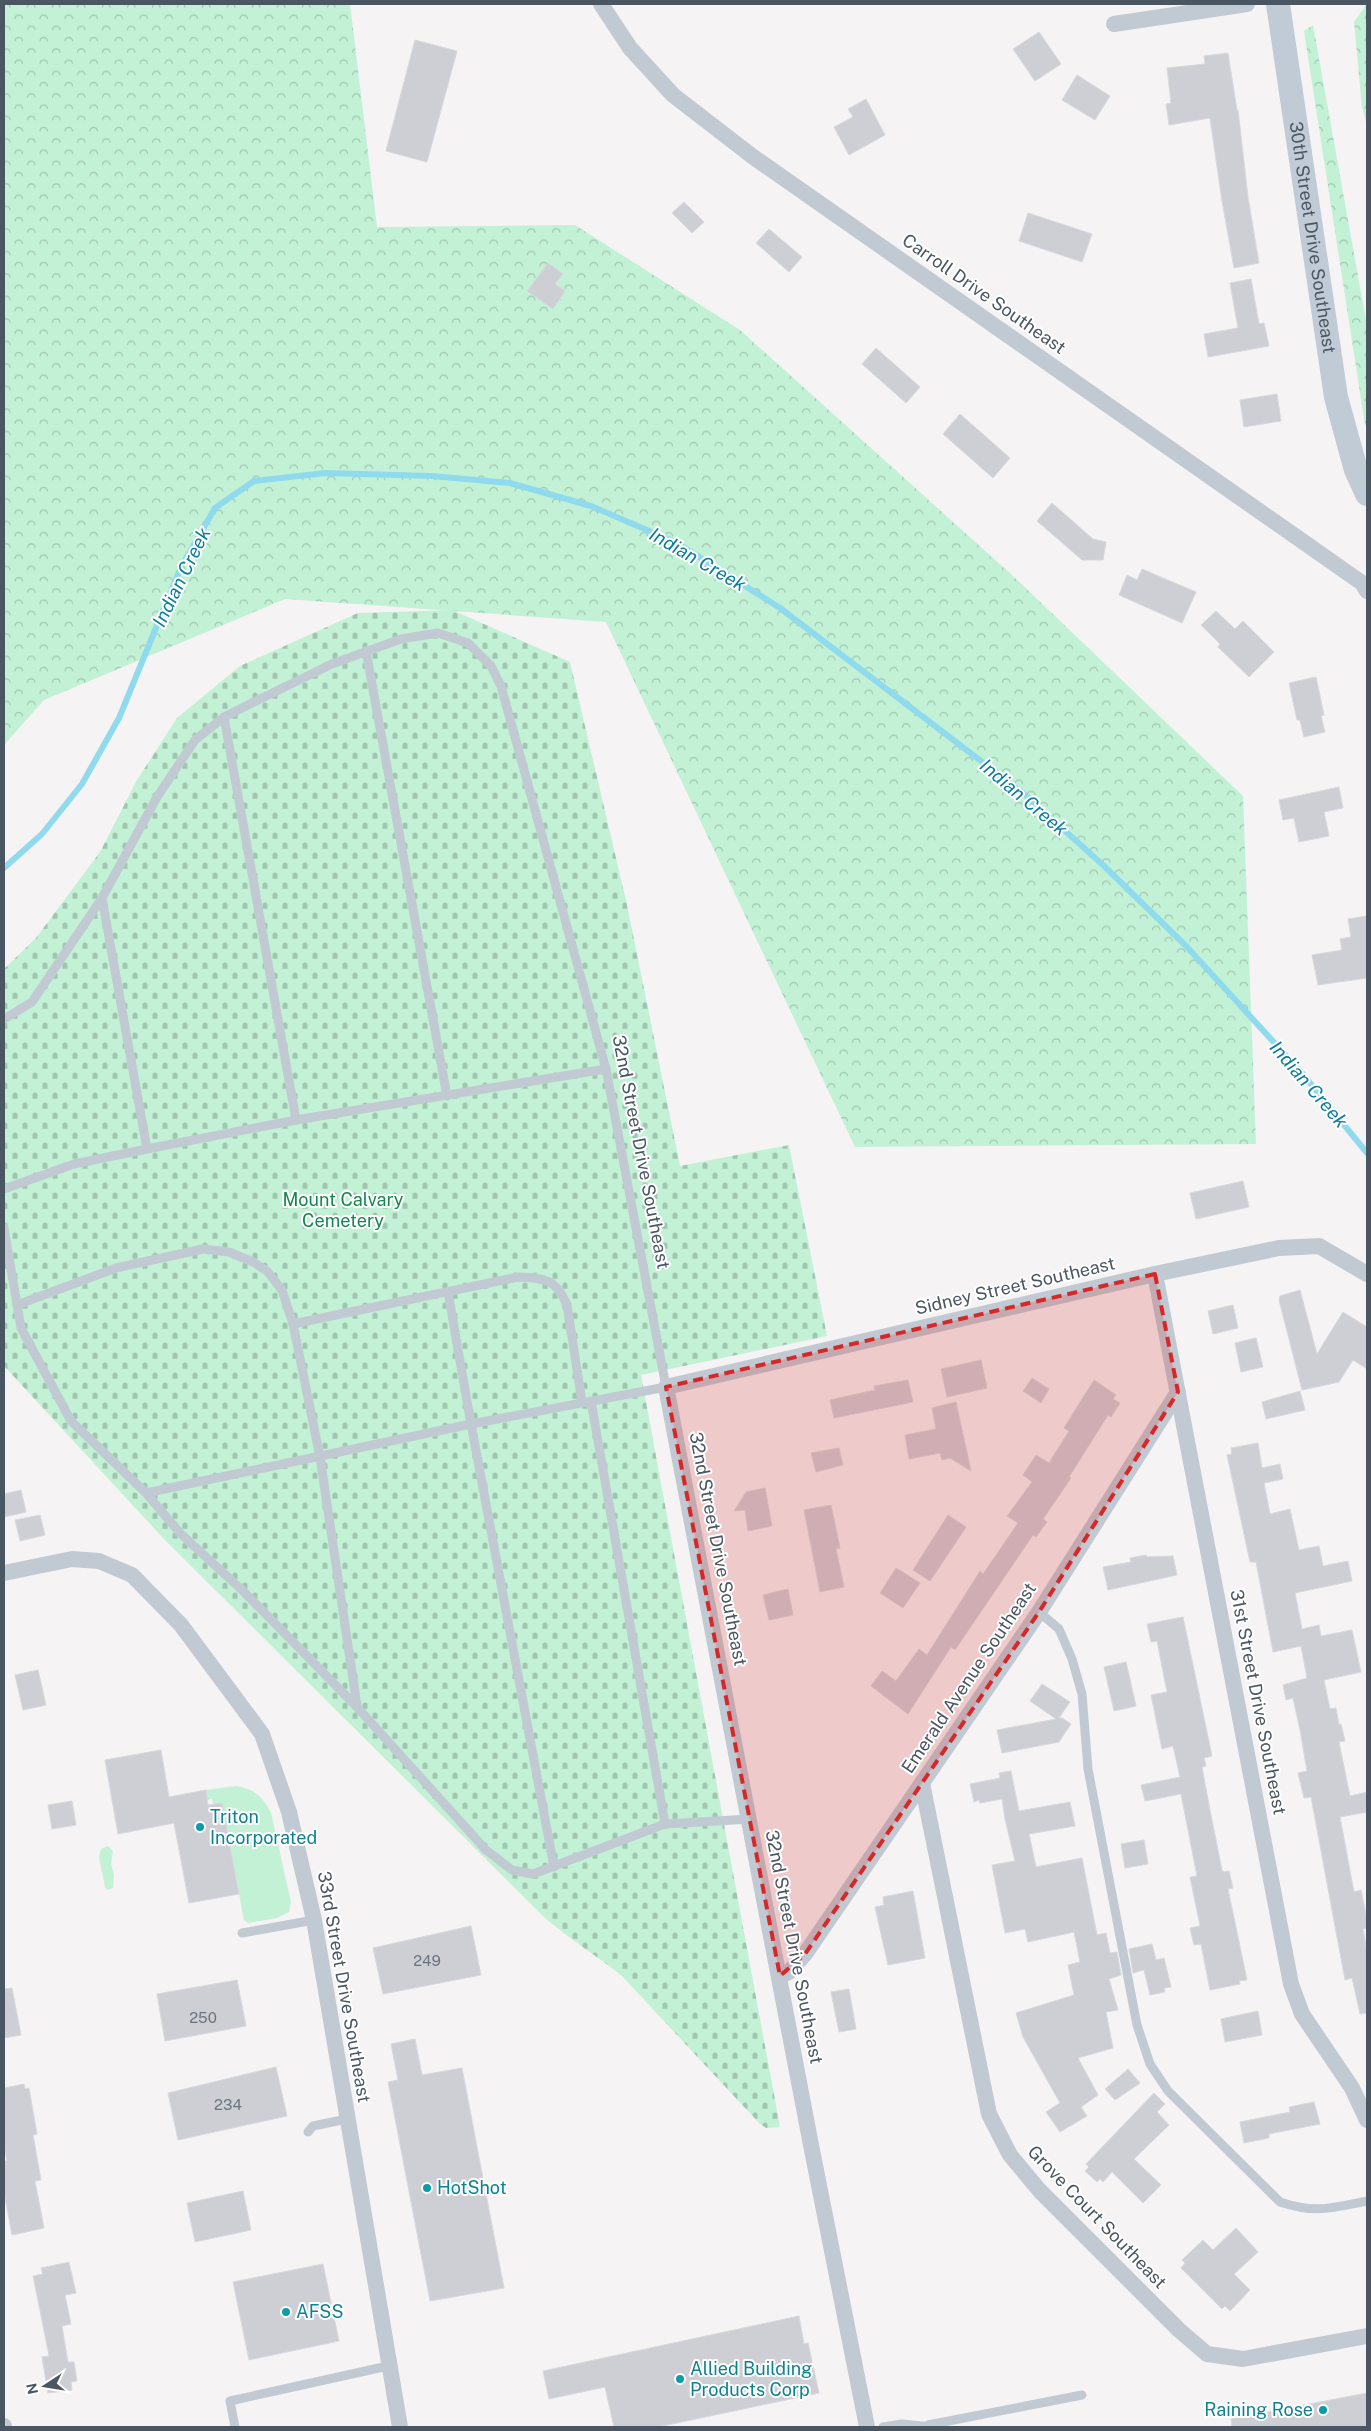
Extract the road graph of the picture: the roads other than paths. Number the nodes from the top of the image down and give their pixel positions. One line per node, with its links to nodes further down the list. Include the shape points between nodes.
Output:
1 (601, 4): 6 (street, Carroll Drive Southeast, via 630,48 673,95 744,150 1362,583)
2 (1246, 4): 4 (street)
3 (1278, 4): 5 (main road, 30th Street Drive Southeast, via 1336,396 1356,470)
4 (1114, 24)
5 (1367, 494)
6 (1367, 591)
7 (366, 651): 8 (lane, 32nd Street Drive Southeast, via 332,664); 11 (lane, 32nd Street Drive Southeast, via 401,639 438,633 468,643 491,666 502,686); 12 (lane)
8 (224, 717): 9 (lane, 32nd Street Drive Southeast, via 195,740 157,797); 13 (lane)
9 (102, 898): 10 (lane, 32nd Street Drive Southeast, via 32,1002); 14 (lane)
10 (4, 1019)
11 (606, 1070): 12 (lane); 22 (lane, 32nd Street Drive Southeast)
12 (448, 1096): 13 (lane)
13 (296, 1120): 14 (lane)
14 (147, 1149): 15 (lane, via 74,1164)
15 (4, 1189)
16 (4, 1228): 20 (lane)
17 (1155, 1274): 18 (street, Sidney Street Southeast, via 1279,1248 1318,1246); 22 (street, Sidney Street Southeast); 23 (street, 31st Street Drive Southeast)
18 (1367, 1274)
19 (448, 1292): 21 (lane); 24 (lane, via 518,1277 539,1278 554,1284 566,1305); 25 (lane)
20 (17, 1305): 21 (lane, via 116,1268 203,1249 229,1252 267,1271 282,1290); 27 (lane, via 21,1328 71,1421)
21 (293, 1324): 26 (lane)
22 (666, 1387): 24 (lane); 32 (street, 32nd Street Drive Southeast)
23 (1178, 1392): 29 (street, Emerald Avenue Southeast); 39 (street, 31st Street Drive Southeast, via 1291,1984 1302,2014 1352,2088)
24 (587, 1402): 25 (lane); 33 (lane)
25 (471, 1424): 26 (lane); 34 (lane)
26 (320, 1457): 27 (lane); 30 (lane)
27 (146, 1493): 30 (lane, via 180,1533 243,1591)
28 (4, 1573): 35 (street, 33rd Street Drive Southeast, via 72,1559 99,1561 132,1575 181,1625 262,1734 289,1812)
29 (1039, 1612): 31 (street, Emerald Avenue Southeast); 41 (lane, via 1059,1629 1082,1694 1088,1769 1137,2025 1150,2064 1168,2091 1280,2202 1302,2209 1322,2210)
30 (357, 1707): 34 (lane, via 486,1850 512,1870 532,1874)
31 (922, 1783): 37 (street, Emerald Avenue Southeast, via 806,1954 789,1972); 42 (street, Grove Court Southeast, via 990,2114 1010,2155 1040,2191 1178,2330 1207,2354 1243,2359)
32 (750, 1820): 33 (lane); 37 (street, 32nd Street Drive Southeast)
33 (666, 1824): 34 (lane)
34 (554, 1867)
35 (314, 1920): 36 (lane); 38 (street, 33rd Street Drive Southeast)
36 (242, 1933)
37 (780, 1976): 48 (street, 32nd Street Drive Southeast)
38 (347, 2119): 40 (lane, via 313,2126); 43 (street, 33rd Street Drive Southeast)
39 (1367, 2120)
40 (308, 2132)
41 (1367, 2201)
42 (1367, 2336)
43 (388, 2366): 46 (lane, via 230,2401); 47 (street, 33rd Street Drive Southeast)
44 (1082, 2396): 45 (lane)
45 (930, 2426): 49 (lane, via 902,2424)
46 (235, 2427)
47 (400, 2427)
48 (867, 2427)
49 (884, 2427)

